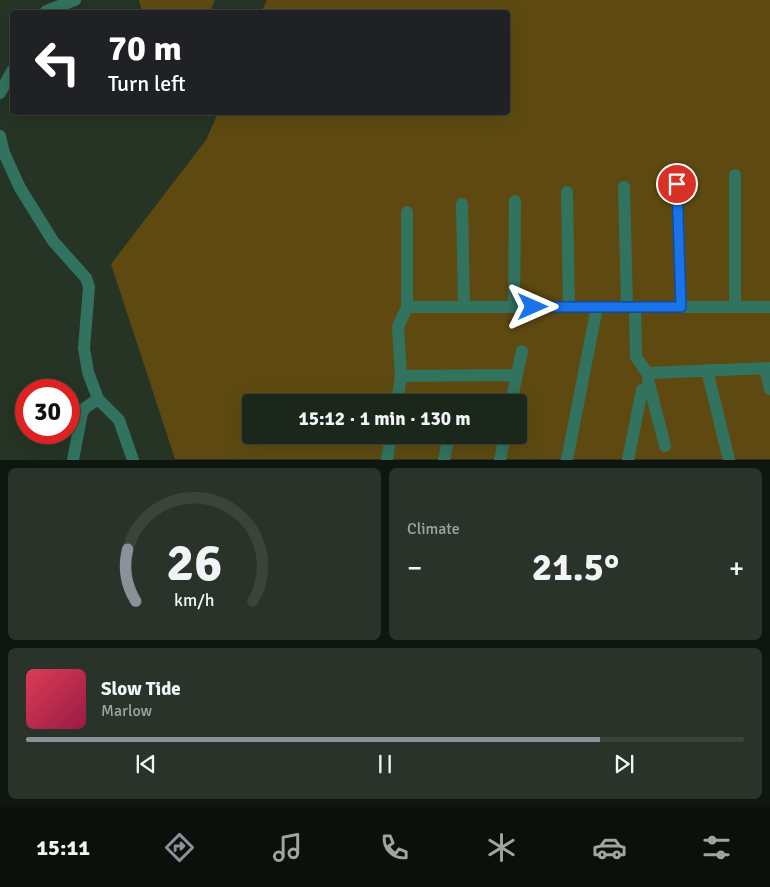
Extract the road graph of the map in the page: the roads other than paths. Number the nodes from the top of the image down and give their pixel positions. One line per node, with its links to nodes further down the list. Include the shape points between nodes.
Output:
1 (75, 0): 2 (street)
2 (46, 8)
3 (10, 74): 4 (street)
4 (0, 93)
5 (0, 136): 32 (street, via 20,188 53,242 76,266 90,287 84,348)
6 (735, 175): 20 (street)
7 (677, 184): 19 (street)
8 (624, 187): 18 (street)
9 (567, 192): 16 (street)
10 (515, 201): 15 (street)
11 (462, 204): 14 (street)
12 (407, 212): 13 (street)
13 (407, 307): 14 (street); 27 (street, via 398,327)
14 (464, 307): 15 (street)
15 (514, 307): 16 (street)
16 (569, 307): 17 (street)
17 (596, 307): 18 (street); 42 (street)
18 (631, 307): 19 (street); 25 (street, via 636,357)
19 (681, 307): 20 (street)
20 (735, 307): 21 (street)
21 (770, 307)
22 (522, 351): 26 (street)
23 (768, 368): 24 (street); 29 (street)
24 (707, 370): 25 (street); 44 (street)
25 (647, 373): 28 (street)
26 (517, 375): 27 (street); 31 (street)
27 (401, 376): 30 (street)
28 (650, 386): 36 (street); 43 (street, via 642,390)
29 (770, 389)
30 (398, 394)
31 (513, 394)
32 (98, 399): 37 (street, via 82,413); 38 (street, via 119,420)
33 (390, 444): 39 (street)
34 (447, 444): 40 (street)
35 (503, 444): 41 (street)
36 (665, 446)
37 (74, 460)
38 (133, 460)
39 (387, 460)
40 (444, 460)
41 (500, 460)
42 (567, 460)
43 (628, 460)
44 (729, 460)

